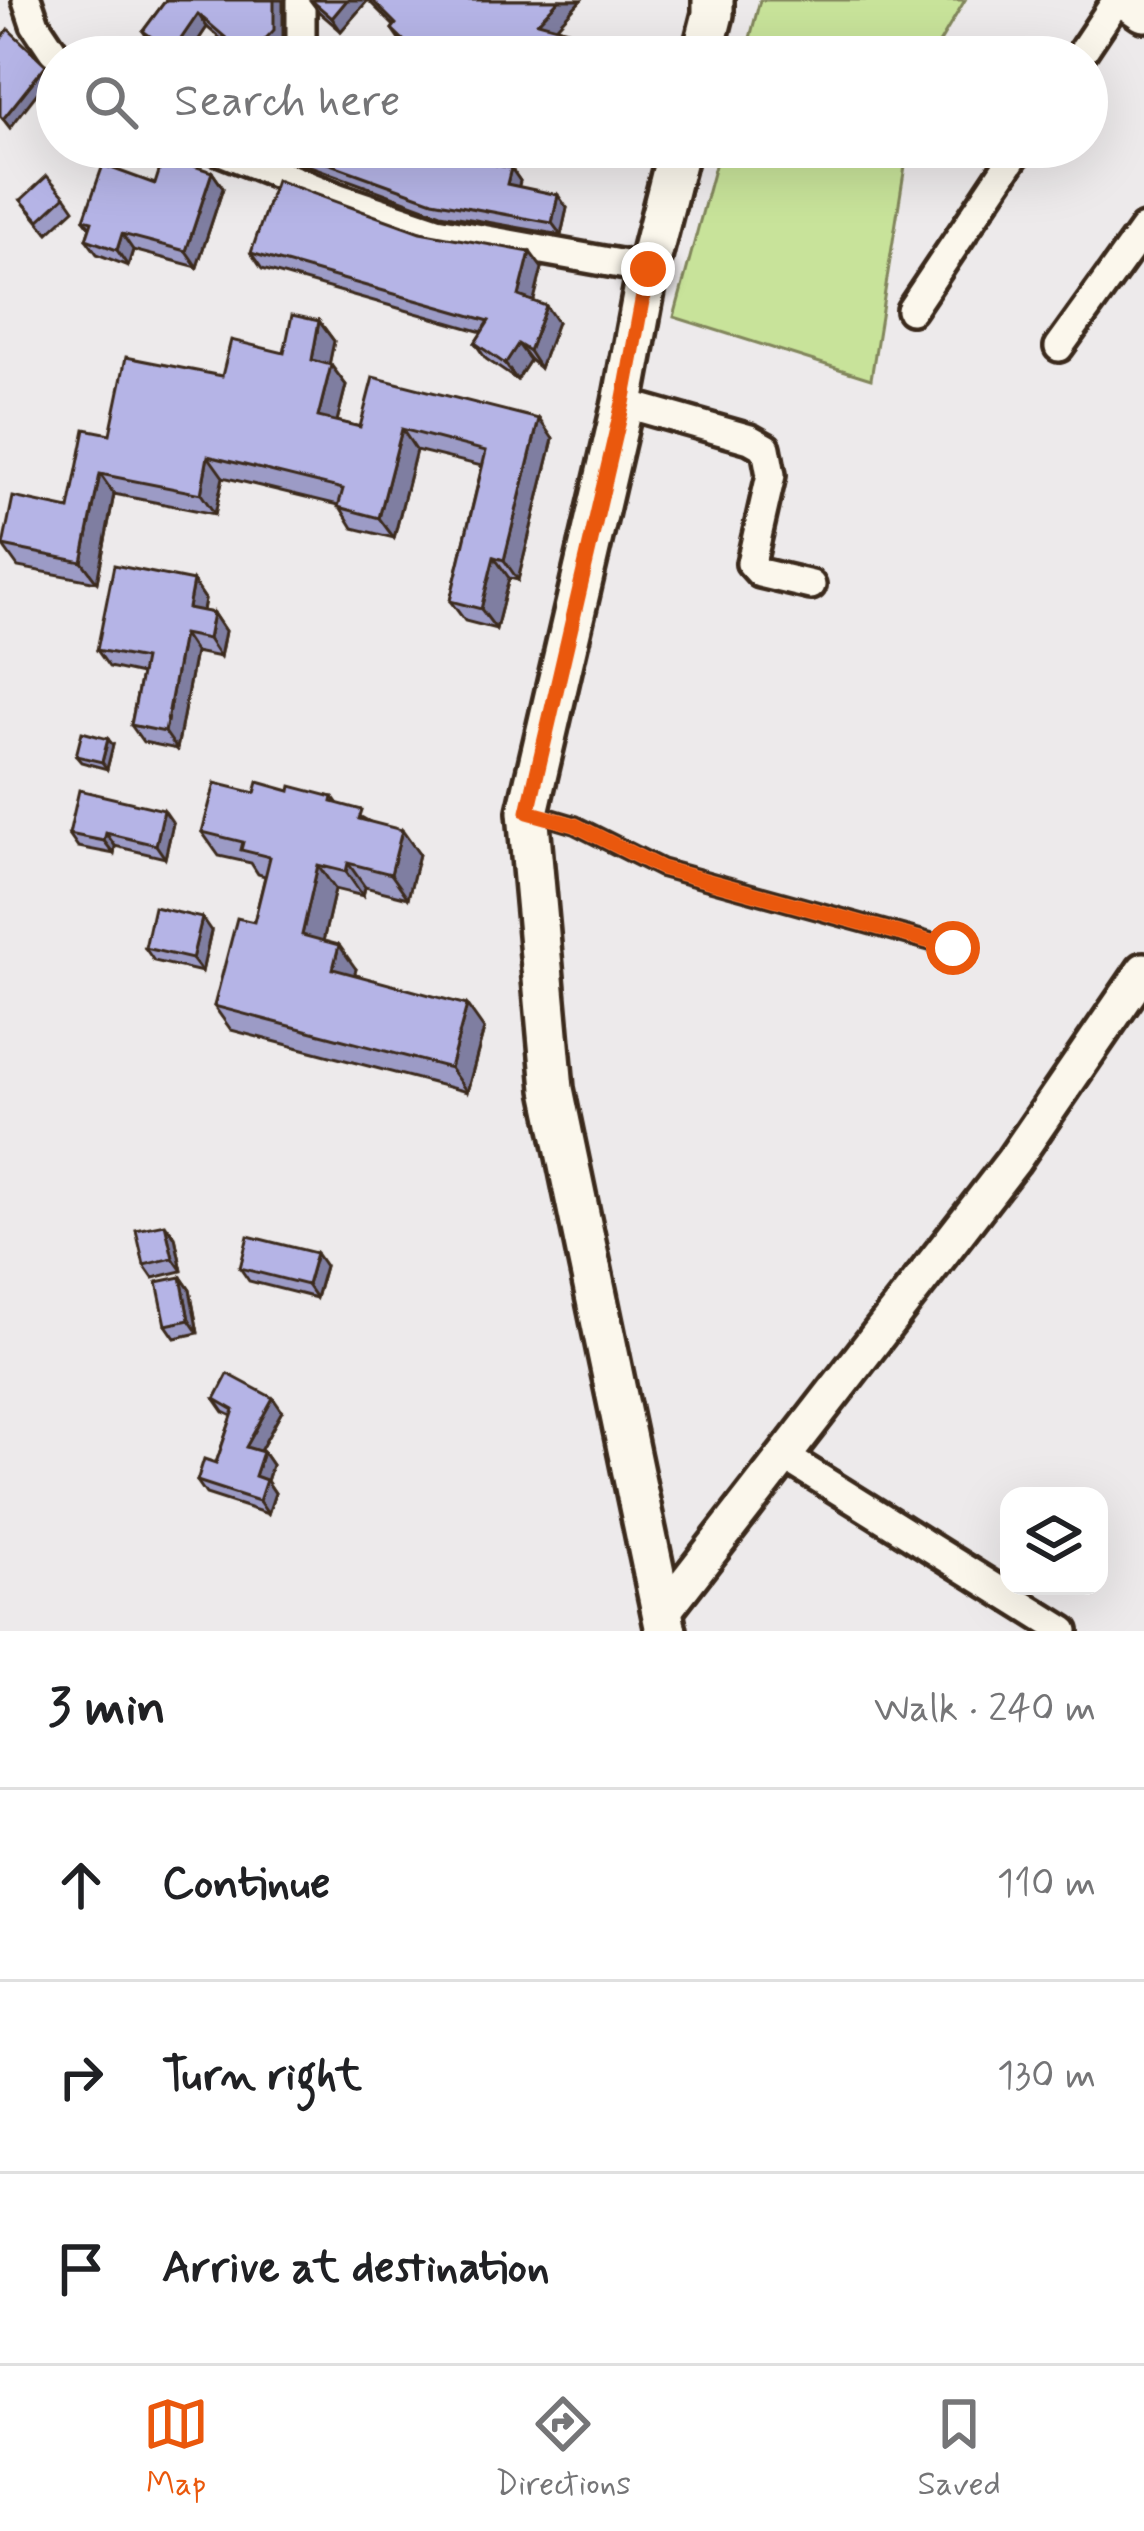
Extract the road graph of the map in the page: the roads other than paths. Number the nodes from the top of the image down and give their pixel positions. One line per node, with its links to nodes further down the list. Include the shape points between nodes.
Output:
1 (27, 0): 7 (street)
2 (301, 0): 8 (street)
3 (712, 0): 9 (main road)
4 (1117, 0): 10 (street)
5 (1128, 0): 6 (main road)
6 (1144, 11)
7 (43, 36)
8 (302, 36)
9 (707, 36)
10 (1093, 36)
11 (287, 168): 15 (street, via 437,231)
12 (674, 168): 15 (main road)
13 (1006, 168): 16 (street)
14 (1144, 229): 17 (street)
15 (648, 269): 18 (main road)
16 (911, 310)
17 (1059, 347)
18 (623, 403): 19 (street, via 766,448 771,475 751,563 760,573); 20 (main road)
19 (812, 585)
20 (528, 812): 21 (lane, via 575,825 661,868); 24 (main road, via 553,1089)
21 (953, 948)
22 (1144, 970): 23 (street, via 1012,1161)
23 (787, 1458): 24 (street); 25 (street)
24 (664, 1623)
25 (1064, 1631)

